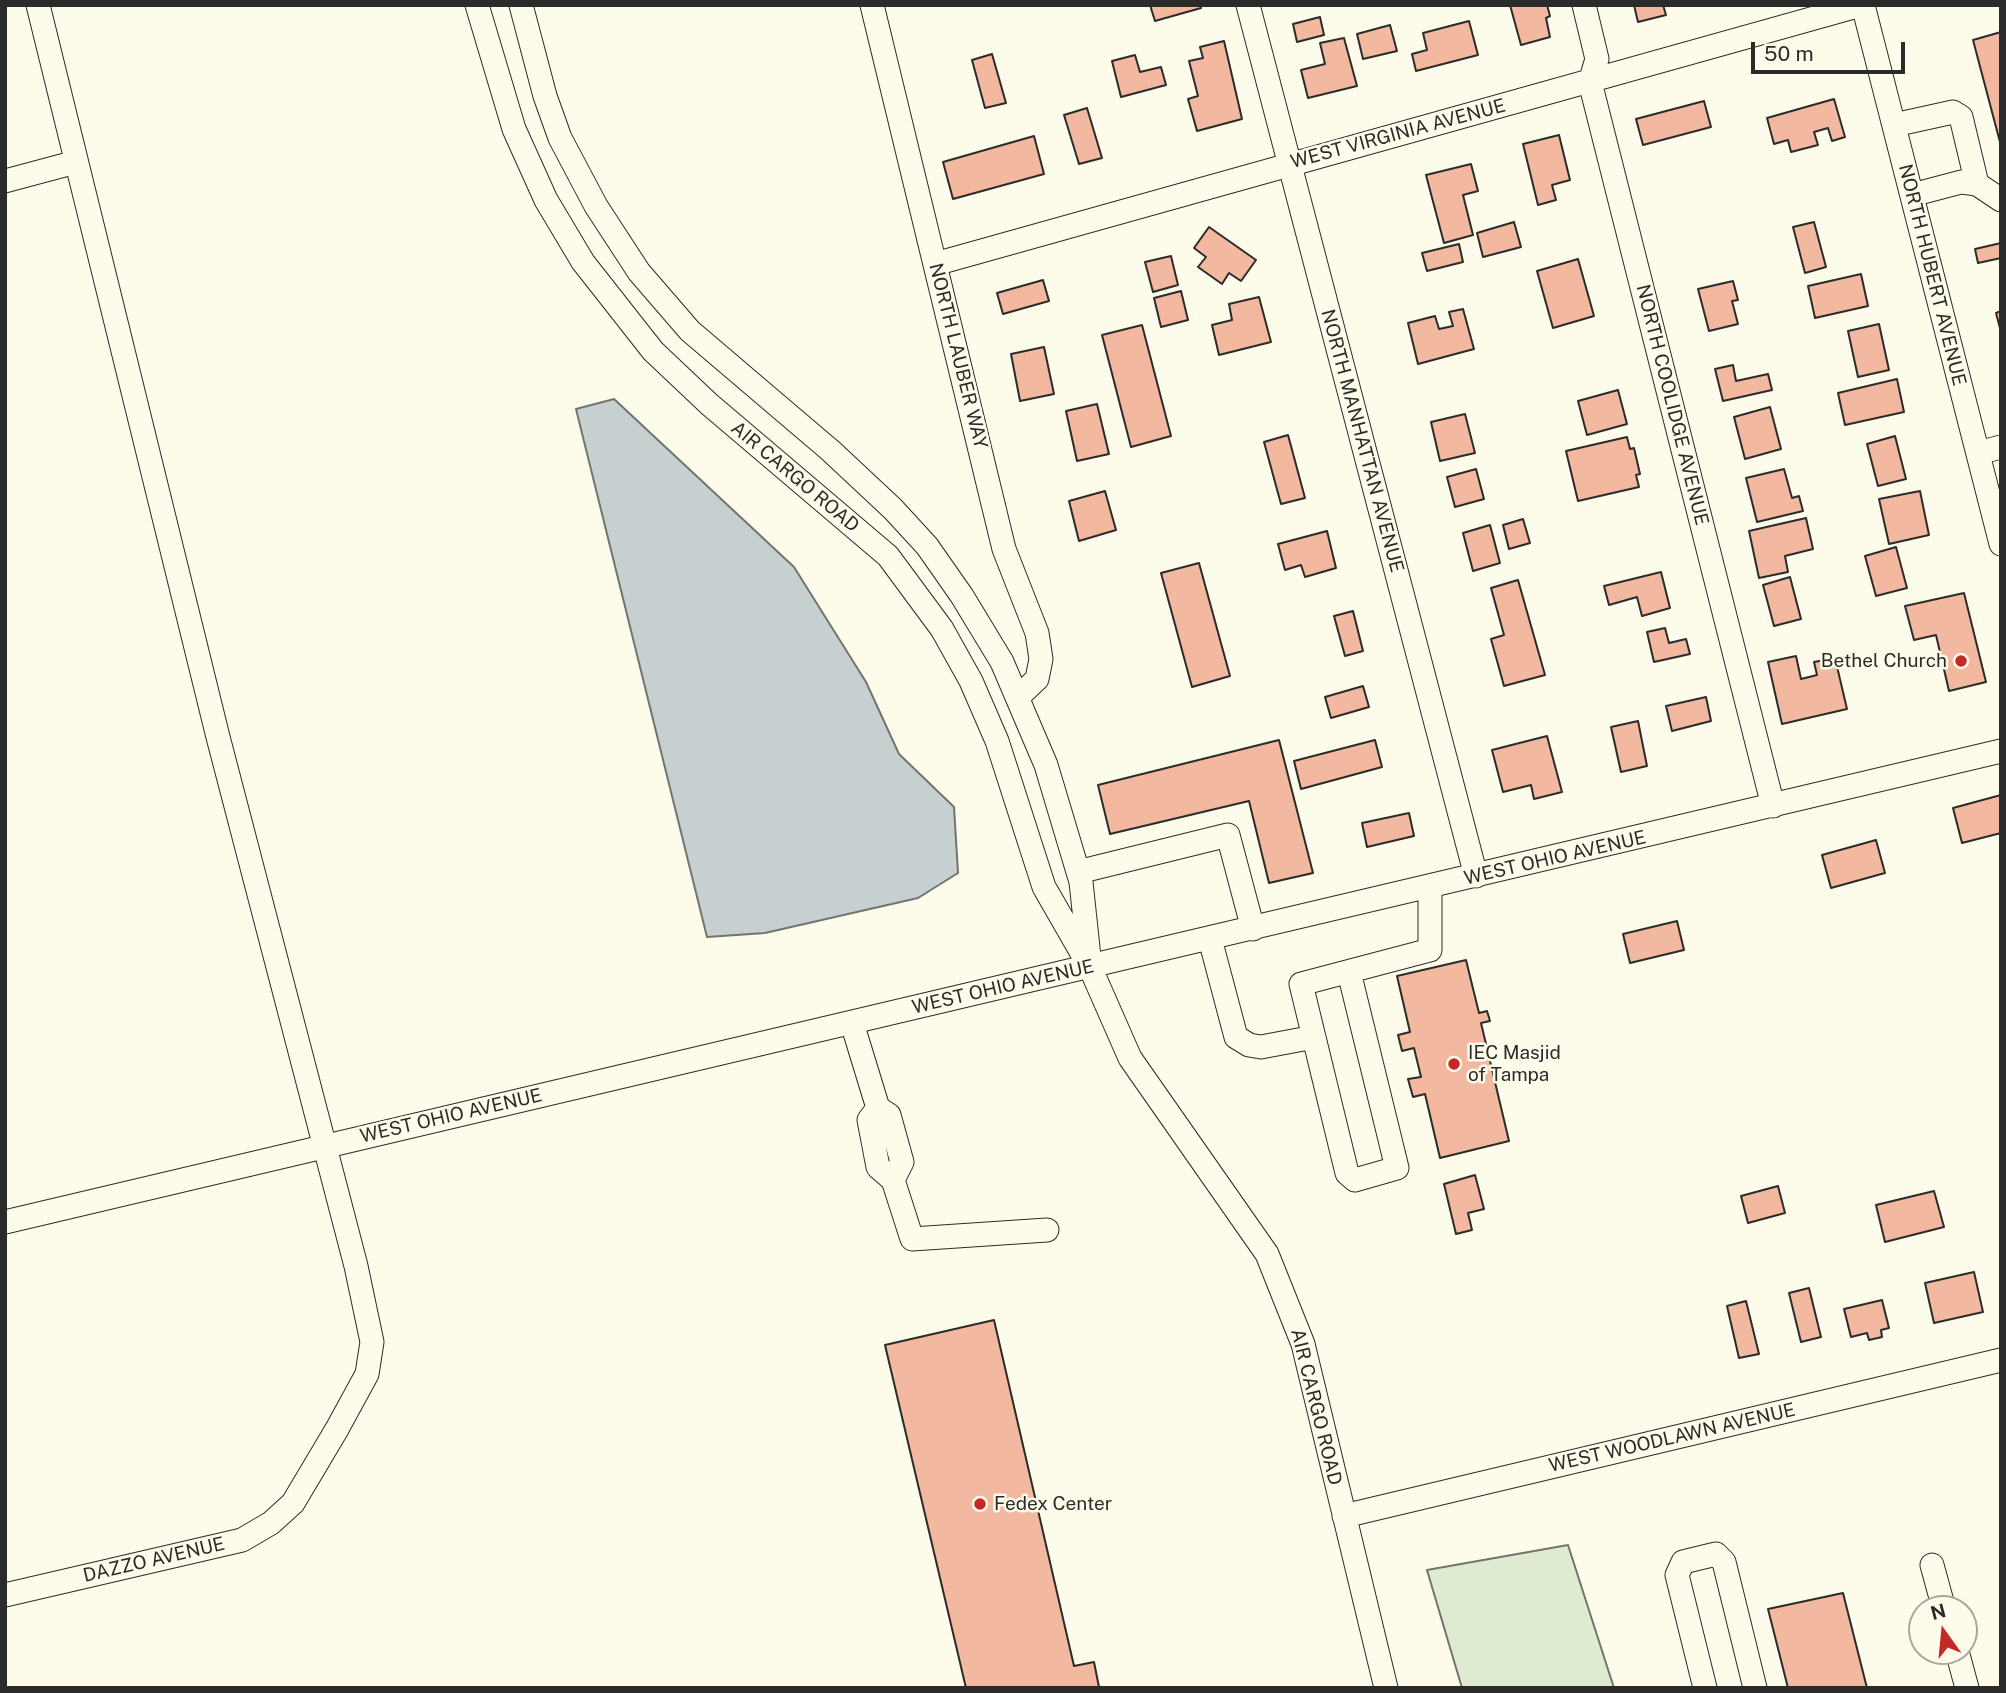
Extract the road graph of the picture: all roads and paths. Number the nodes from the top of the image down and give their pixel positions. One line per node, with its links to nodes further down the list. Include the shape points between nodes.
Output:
1 (38, 5): 10 (street, DAZZO AVENUE)
2 (477, 5): 28 (street, AIR CARGO ROAD, via 514,129 546,200 583,262 653,351 888,556 942,629 997,741 1044,887)
3 (521, 5): 20 (street, AIR CARGO ROAD, via 560,138 596,206 639,272 690,331 860,477 927,546 962,596)
4 (872, 5): 16 (street, NORTH LAUBER WAY)
5 (1248, 5): 11 (street, NORTH MANHATTAN AVENUE)
6 (1584, 5): 8 (street, NORTH COOLIDGE AVENUE, via 1597,59)
7 (1862, 5): 8 (street, WEST VIRGINIA AVENUE); 9 (street, NORTH HUBERT AVENUE)
8 (1590, 82): 11 (street, WEST VIRGINIA AVENUE); 22 (street, NORTH COOLIDGE AVENUE)
9 (1894, 125): 13 (street, via 1953,112 1961,117); 14 (street, NORTH HUBERT AVENUE)
10 (76, 162): 12 (street); 32 (street, DAZZO AVENUE)
11 (1290, 164): 16 (street, WEST VIRGINIA AVENUE); 24 (street, NORTH MANHATTAN AVENUE)
12 (5, 181)
13 (1977, 184): 14 (street, via 1961,182); 15 (street)
14 (1912, 195): 18 (street, NORTH HUBERT AVENUE)
15 (2001, 200)
16 (935, 264): 20 (street, NORTH LAUBER WAY, via 1004,549 1037,633 1041,659 1037,679)
17 (2001, 447): 18 (street)
18 (1978, 453): 19 (street, NORTH HUBERT AVENUE)
19 (2001, 544)
20 (1018, 697): 23 (street, AIR CARGO ROAD, via 1046,765)
21 (2001, 751): 22 (street, WEST OHIO AVENUE)
22 (1773, 806): 24 (street, WEST OHIO AVENUE)
23 (1078, 872): 26 (street, via 1227,835); 28 (street, AIR CARGO ROAD)
24 (1476, 876): 25 (street, WEST OHIO AVENUE)
25 (1430, 887): 26 (street, WEST OHIO AVENUE); 29 (street, via 1430,950)
26 (1253, 929): 27 (street, WEST OHIO AVENUE)
27 (1210, 939): 28 (street, WEST OHIO AVENUE); 31 (street, via 1236,1037 1261,1046)
28 (1090, 967): 30 (street, WEST OHIO AVENUE); 36 (street, AIR CARGO ROAD, via 1130,1058 1267,1254 1303,1344)
29 (1349, 972): 31 (street, via 1301,984); 31 (street, via 1396,1168 1355,1180 1347,1173)
30 (852, 1023): 32 (street, WEST OHIO AVENUE); 34 (street, via 878,1108 869,1120 878,1167 893,1180 912,1239)
31 (1314, 1037)
32 (326, 1146): 33 (street, WEST OHIO AVENUE); 38 (street, DAZZO AVENUE, via 372,1342 368,1374 293,1503 242,1540)
33 (5, 1222)
34 (1047, 1230)
35 (2001, 1360): 36 (street, WEST WOODLAWN AVENUE)
36 (1343, 1516): 41 (street, AIR CARGO ROAD)
37 (1932, 1565): 39 (street)
38 (5, 1595)
39 (1940, 1595)
40 (1961, 1665): 44 (street)
41 (1386, 1688)
42 (1705, 1688): 43 (street, via 1677,1575 1683,1562 1716,1554 1724,1562)
43 (1755, 1688)
44 (1968, 1688)

